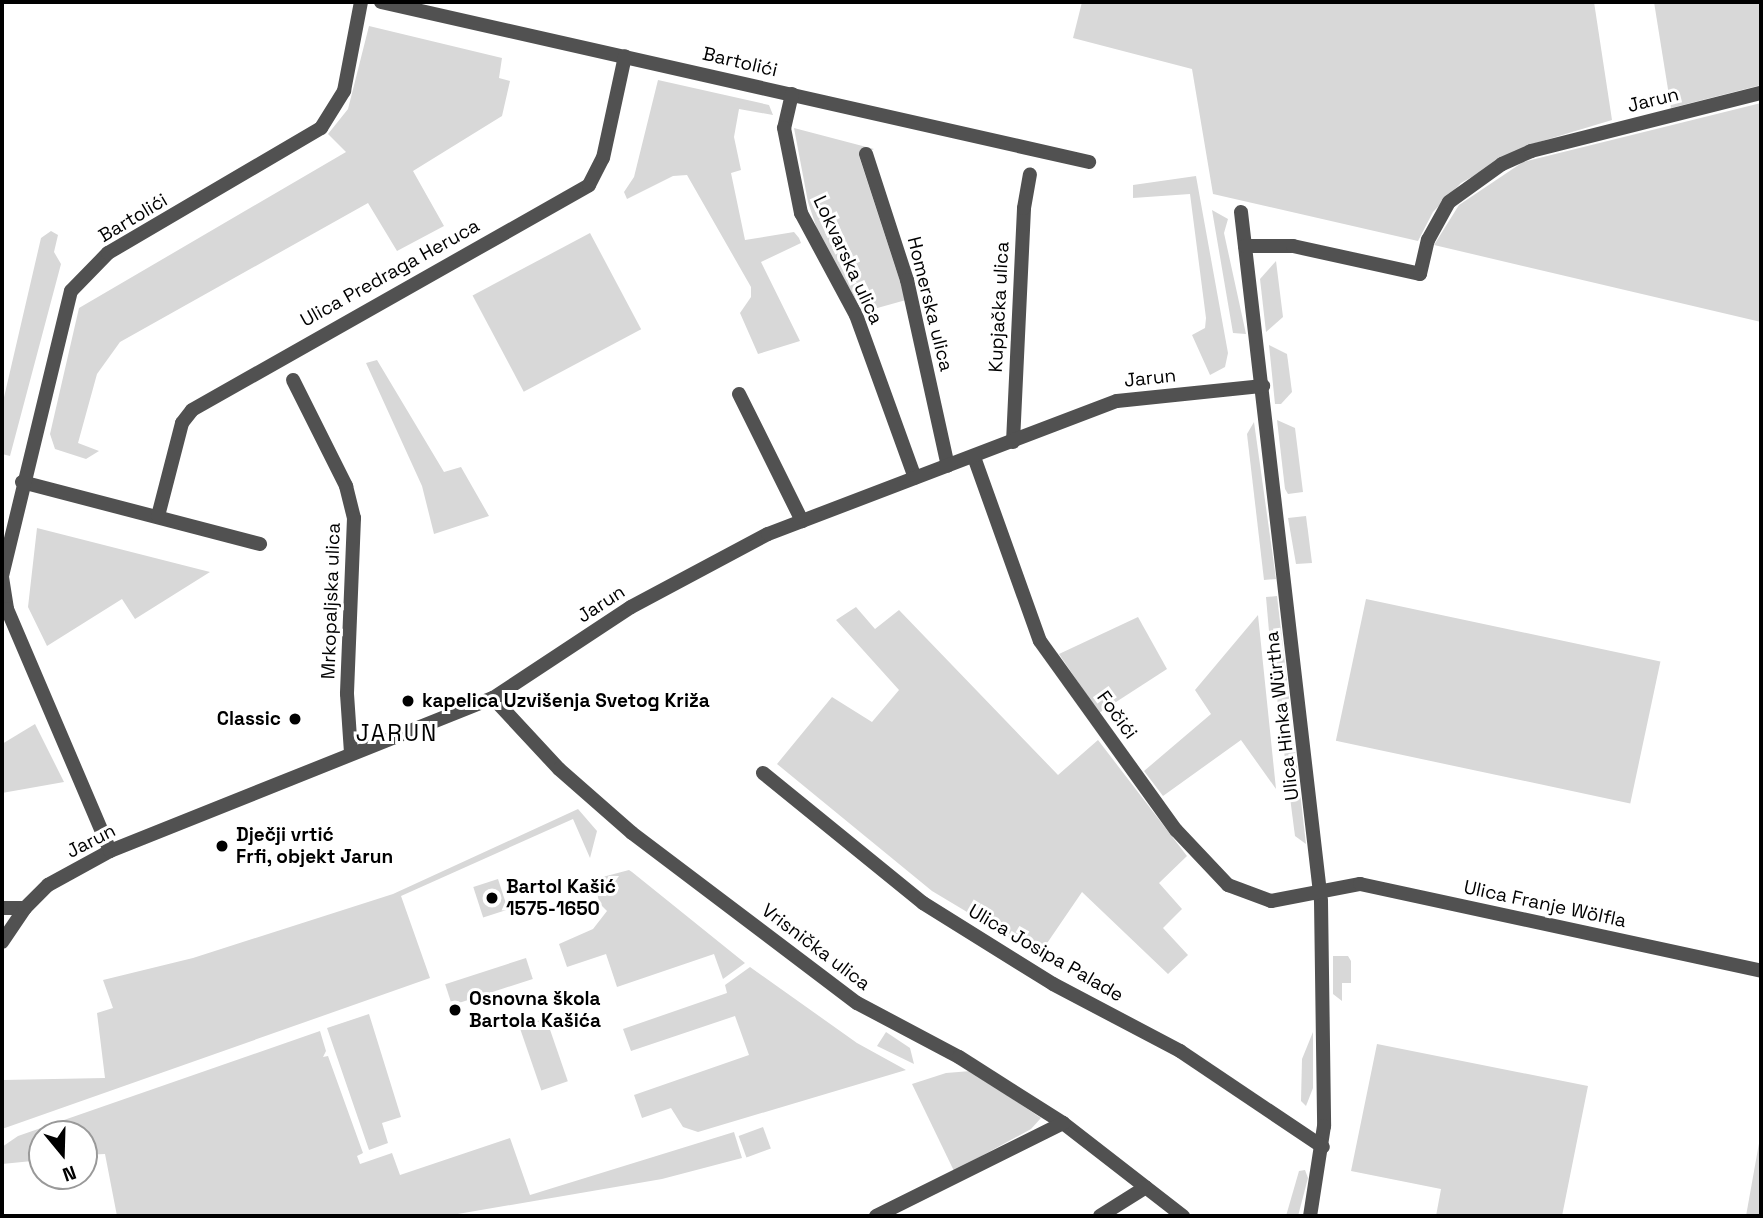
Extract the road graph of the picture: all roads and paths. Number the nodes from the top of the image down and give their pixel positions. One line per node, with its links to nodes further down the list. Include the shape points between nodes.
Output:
1 (361, 2): 18 (street, Bartolići, via 344,91 321,128 108,253 71,291)
2 (381, 2): 3 (street, Bartolići)
3 (625, 55): 5 (street, Bartolići); 19 (street, Ulica Predraga Heruca, via 603,158 589,185 192,410 182,423)
4 (1761, 93): 10 (street, Jarun, via 1531,151 1502,164 1449,202 1428,240 1420,274 1293,246)
5 (792, 94): 7 (street, Bartolići); 17 (street, Lokvarska ulica, via 783,128 801,213 856,315)
6 (866, 154): 16 (street, Homerska ulica, via 907,280)
7 (1089, 162)
8 (1030, 175): 14 (street, Kupjačka ulica, via 1024,208)
9 (1241, 212): 10 (street, Ulica Hinka Würtha)
10 (1245, 246): 12 (street, Ulica Hinka Würtha)
11 (293, 380): 24 (street, Mrkopaljska ulica, via 346,486 354,518 347,694)
12 (1263, 386): 14 (street, Jarun, via 1117,401); 27 (street, Ulica Hinka Würtha)
13 (739, 394): 20 (street)
14 (1013, 442): 15 (street, Jarun)
15 (974, 457): 16 (street, Jarun); 27 (street, Fočići, via 1040,641 1176,830 1228,884 1263,900)
16 (948, 466): 17 (street, Jarun)
17 (915, 478): 20 (street, Jarun)
18 (22, 482): 19 (street); 22 (street, Bartolići)
19 (158, 516): 21 (street)
20 (802, 522): 23 (street, Jarun, via 671,584)
21 (260, 544)
22 (2, 576): 26 (street, Bartolići, via 7,609)
23 (494, 698): 24 (street, Jarun); 32 (street, Vrisnička ulica, via 559,769 632,833 857,1003 959,1057)
24 (351, 753): 26 (street, Jarun)
25 (763, 773): 33 (street, Ulica Josipa Palade, via 923,903 1053,984 1180,1051)
26 (110, 851): 29 (street, Jarun, via 48,885)
27 (1320, 891): 31 (street, Ulica Franje Wölfla, via 1360,884); 33 (street, Ulica Hinka Würtha)
28 (2, 908): 29 (street)
29 (25, 908): 30 (street, Jarun)
30 (2, 942)
31 (1761, 971)
32 (1063, 1123): 34 (street, Vrisnička ulica); 35 (street)
33 (1323, 1147): 38 (street, Ulica Hinka Würtha)
34 (1146, 1187): 36 (street); 37 (street, Vrisnička ulica)
35 (876, 1216)
36 (1100, 1216)
37 (1183, 1216)
38 (1310, 1216)

